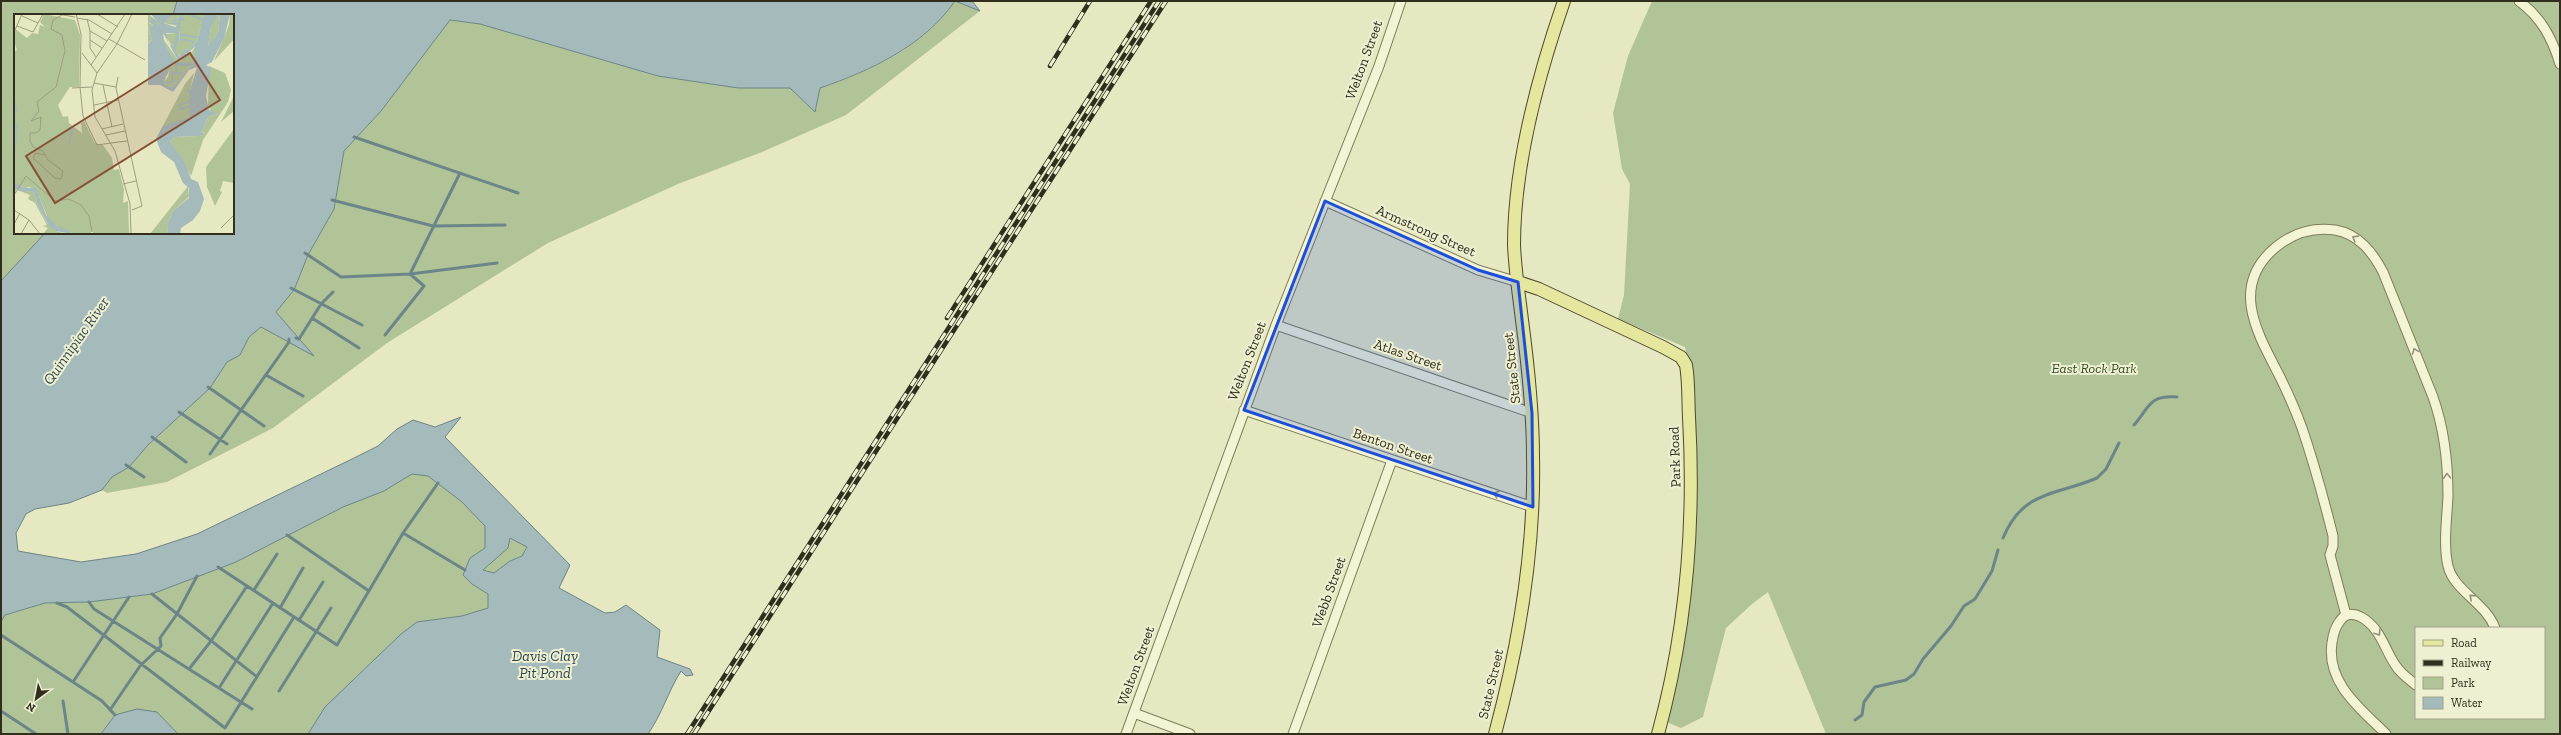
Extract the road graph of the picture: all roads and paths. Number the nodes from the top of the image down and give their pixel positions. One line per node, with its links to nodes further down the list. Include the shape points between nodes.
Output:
1 (1401, 1): 5 (street, Welton Street, via 1379,66)
2 (1564, 1): 6 (main road, State Street, via 1539,85 1518,185 1514,246)
3 (2519, 1): 4 (street, via 2535,14 2547,30)
4 (2560, 64)
5 (1325, 201): 6 (street, Armstrong Street, via 1478,270); 7 (street, Welton Street)
6 (1518, 282): 9 (main road, State Street); 20 (main road, Park Road, via 1539,289 1663,346 1681,357 1686,365 1692,465 1690,533 1673,666)
7 (1276, 325): 8 (street, Welton Street); 9 (street, Atlas Street)
8 (1244, 410): 10 (street, Benton Street); 15 (street, Welton Street)
9 (1532, 413): 11 (main road, State Street)
10 (1392, 460): 11 (street, Benton Street, one-way to 10); 18 (street, Webb Street)
11 (1533, 507): 19 (main road, State Street, via 1523,594 1508,679)
12 (2346, 615): 13 (street, one-way to 12, via 2487,613 2459,585 2450,572 2447,545 2447,470 2439,417 2383,272 2372,253 2355,238 2337,230 2320,229 2293,236 2272,250 2256,273 2250,299 2257,331 2288,395 2311,457 2333,536 2334,546 2330,555); 14 (street, one-way to 14, via 2360,617 2375,627 2396,666); 21 (street, via 2338,623 2333,637 2331,653 2335,673 2349,698)
13 (2494, 627)
14 (2415, 684)
15 (1134, 713): 16 (street, Welton Street); 17 (street)
16 (1126, 734)
17 (1190, 734)
18 (1293, 734)
19 (1494, 734)
20 (1658, 734)
21 (2386, 734)

